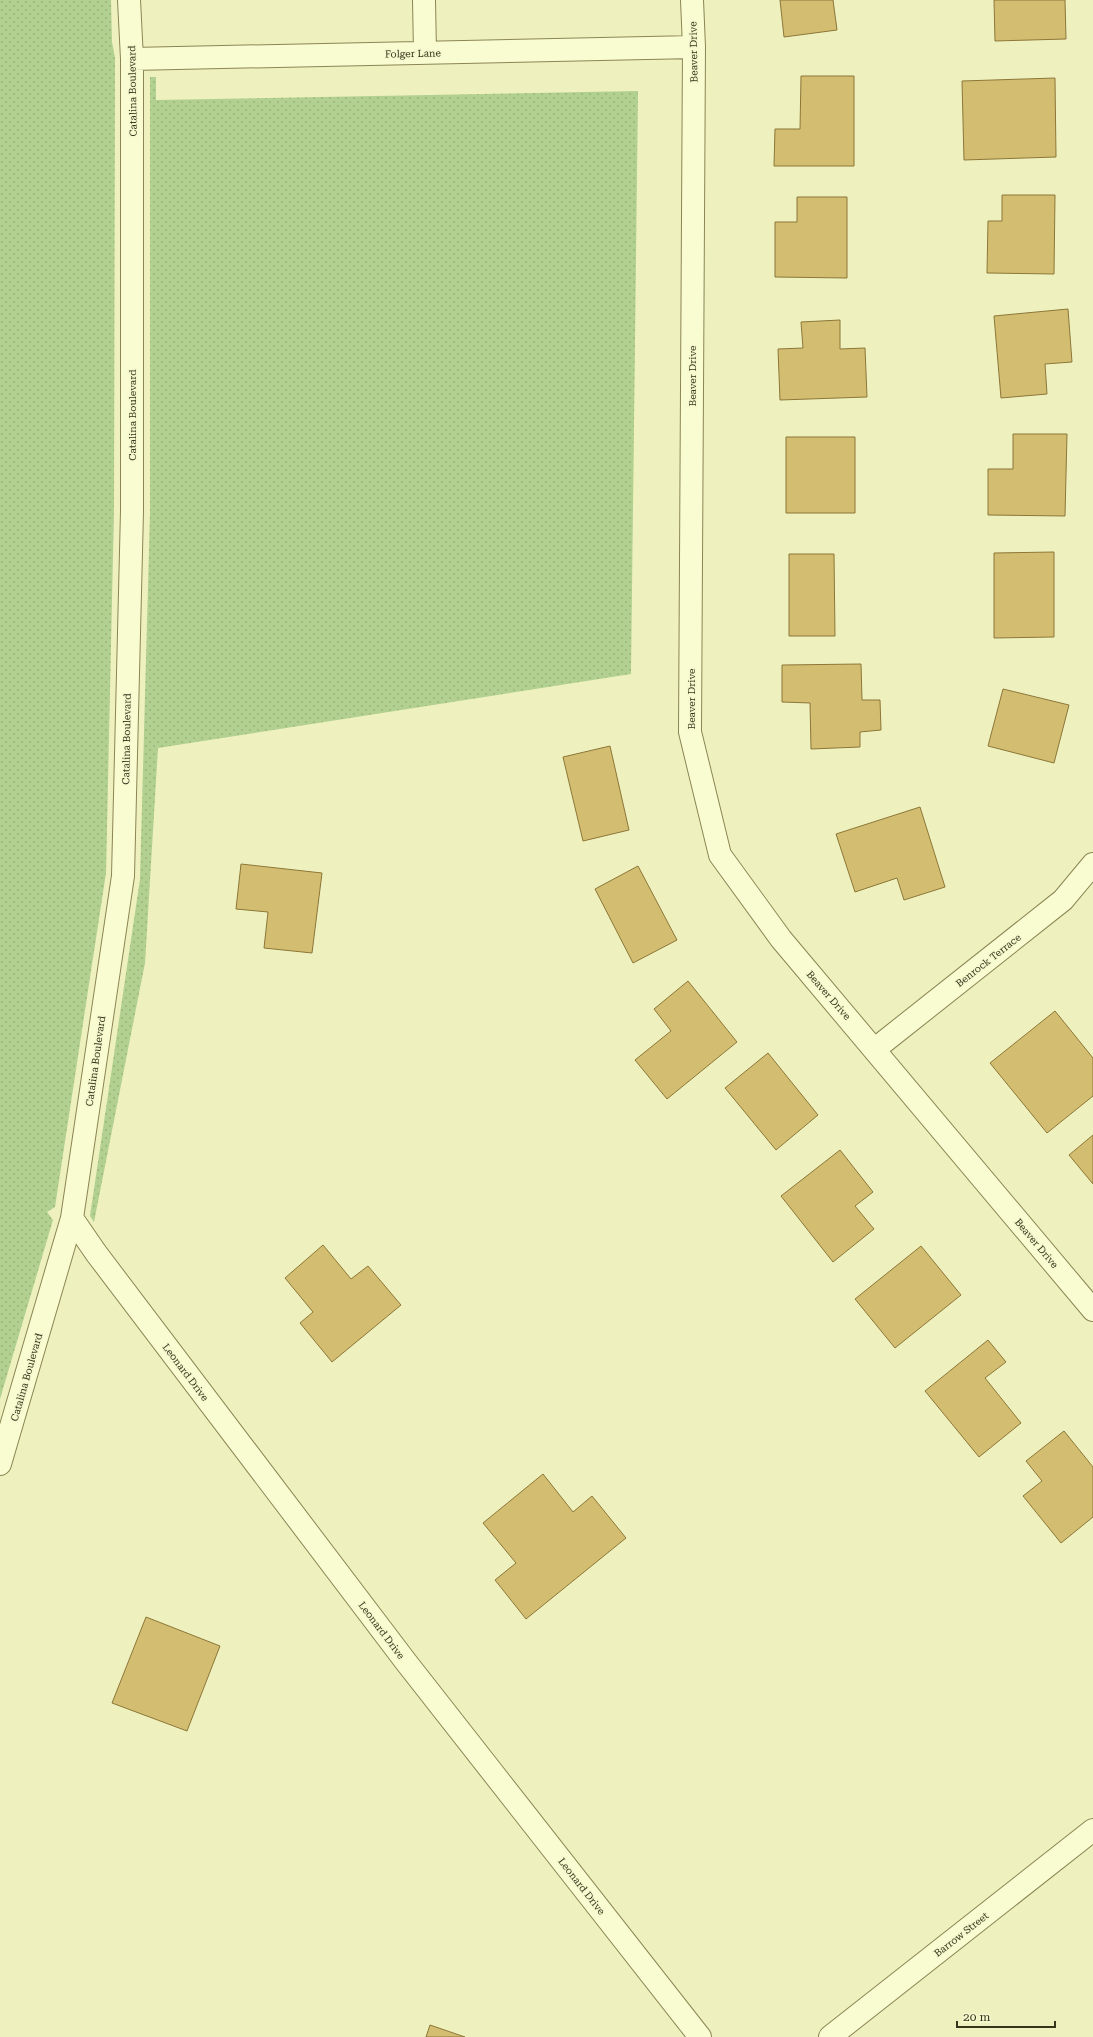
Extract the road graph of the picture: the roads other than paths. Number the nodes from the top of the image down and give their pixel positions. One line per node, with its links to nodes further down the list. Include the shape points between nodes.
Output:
1 (129, 0): 6 (street, Catalina Boulevard)
2 (424, 0): 5 (street)
3 (692, 0): 4 (street, Beaver Drive)
4 (694, 47): 5 (street, Folger Lane); 8 (street, Beaver Drive, via 690,732 720,855 781,939)
5 (425, 52): 6 (street, Folger Lane)
6 (132, 60): 9 (street, Catalina Boulevard, via 132,511 123,876)
7 (1093, 864): 8 (street, Benrock Terrace, via 1063,900)
8 (875, 1049): 10 (street, Beaver Drive)
9 (72, 1218): 11 (street, Catalina Boulevard); 13 (street, Leonard Drive, via 406,1662)
10 (1093, 1310)
11 (0, 1464)
12 (1093, 1830): 14 (street, Barrow Street)
13 (700, 2037)
14 (830, 2037)

